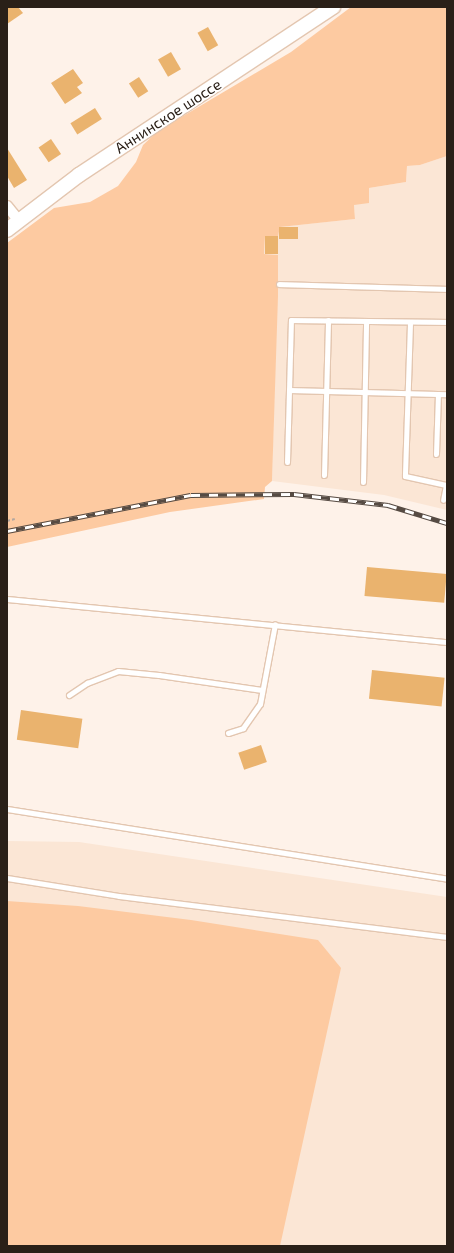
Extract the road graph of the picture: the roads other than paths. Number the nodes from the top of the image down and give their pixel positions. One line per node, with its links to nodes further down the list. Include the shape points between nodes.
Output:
1 (333, 7): 3 (main road, Аннинское шоссе, via 86,170)
2 (7, 206): 3 (street)
3 (18, 221): 4 (main road, Аннинское шоссе)
4 (7, 230)
5 (279, 284): 6 (lane)
6 (447, 289)
7 (328, 320): 8 (lane); 11 (lane, via 291,320); 12 (lane)
8 (366, 321): 10 (lane); 13 (lane)
9 (447, 322): 10 (lane)
10 (410, 323): 14 (lane)
11 (289, 390): 12 (lane); 18 (lane)
12 (326, 391): 13 (lane); 19 (lane)
13 (365, 392): 14 (lane); 20 (lane)
14 (408, 394): 16 (lane); 21 (lane, via 405,476 446,485)
15 (447, 394): 16 (lane)
16 (438, 395): 17 (lane)
17 (436, 454)
18 (287, 462)
19 (324, 475)
20 (363, 482)
21 (443, 500)
22 (7, 599): 23 (lane)
23 (275, 624): 24 (lane); 25 (lane)
24 (447, 642)
25 (262, 690): 26 (lane, via 159,674 118,671 87,683); 27 (lane, via 260,704 242,728)
26 (69, 695)
27 (228, 733)
28 (7, 809): 30 (lane)
29 (7, 878): 31 (lane, via 119,896)
30 (447, 879)
31 (447, 937)

